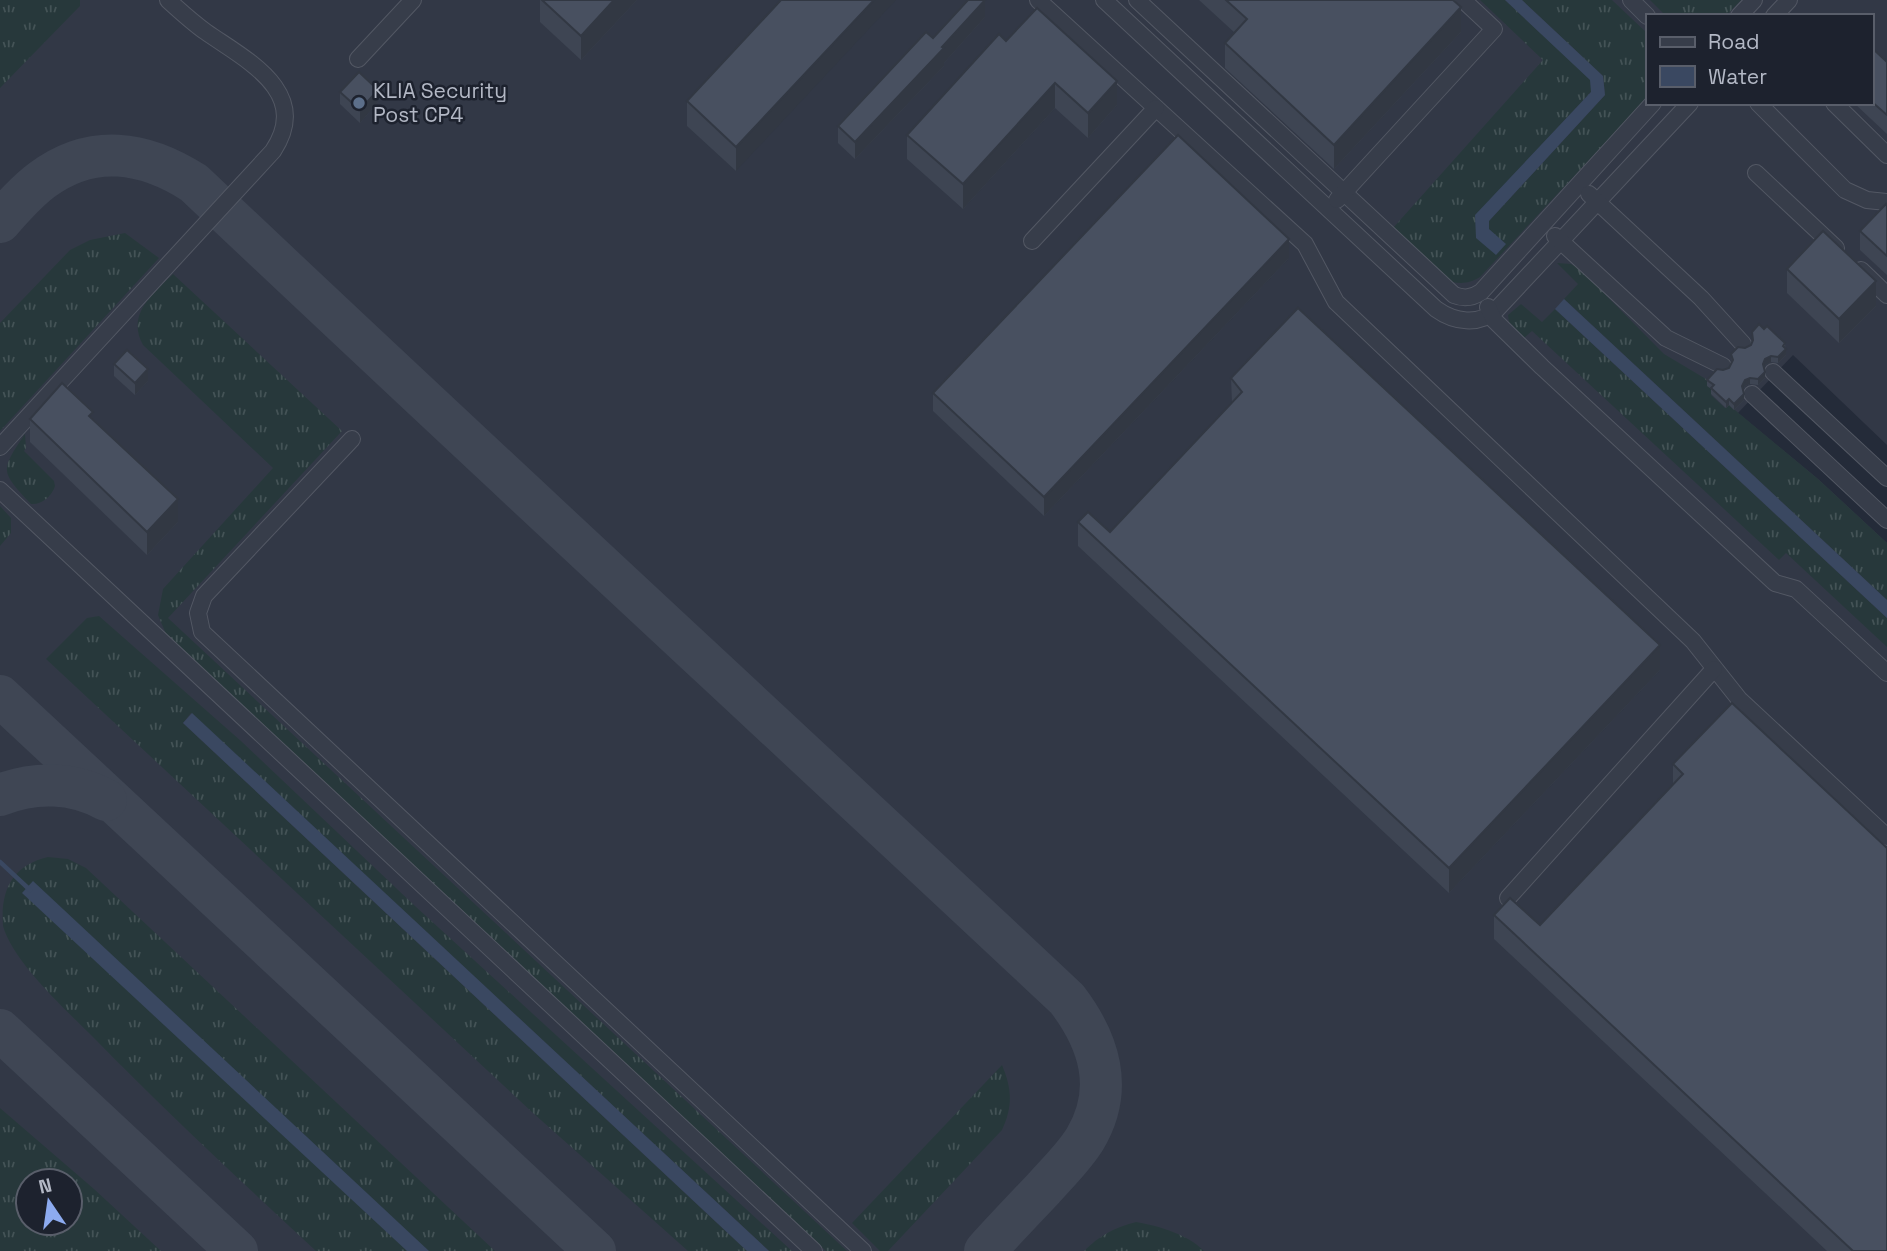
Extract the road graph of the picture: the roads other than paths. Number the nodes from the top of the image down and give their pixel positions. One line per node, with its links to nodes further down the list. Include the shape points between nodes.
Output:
1 (168, 0): 38 (lane, via 273,82 284,107 281,140)
2 (413, 0): 14 (lane)
3 (1038, 0): 19 (lane)
4 (1104, 0): 13 (lane)
5 (1463, 0): 23 (lane, via 1494,29)
6 (1630, 0): 12 (lane)
7 (1754, 0): 10 (lane)
8 (1789, 0): 11 (lane)
9 (1140, 1): 13 (lane); 23 (lane)
10 (1741, 14)
11 (1776, 14)
12 (1646, 15)
13 (1124, 18): 26 (lane)
14 (358, 60)
15 (1651, 105): 22 (lane)
16 (1688, 105): 24 (lane)
17 (1760, 105): 25 (lane, via 1845,190 1867,200)
18 (1836, 105): 20 (lane)
19 (1156, 108): 28 (lane); 42 (lane, via 1305,244 1336,302 1693,641)
20 (1887, 155)
21 (1756, 173): 31 (lane)
22 (1579, 186): 24 (lane); 27 (lane)
23 (1343, 194): 26 (lane); 30 (lane, via 1454,295 1469,298)
24 (1597, 201): 29 (lane); 33 (lane)
25 (1887, 202)
26 (1329, 209): 32 (lane, via 1443,314 1471,320)
27 (1543, 225): 29 (lane); 30 (lane)
28 (1032, 241)
29 (1560, 242): 32 (lane); 34 (lane, via 1666,338)
30 (1487, 286): 32 (lane)
31 (1887, 295)
32 (1491, 314): 43 (lane, via 1775,583 1796,589)
33 (1743, 344)
34 (1723, 366)
35 (1773, 372): 39 (lane)
36 (1752, 394): 41 (lane)
37 (352, 439): 47 (lane, via 204,597 198,613 202,632)
38 (0, 447)
39 (1887, 478)
40 (0, 490): 46 (lane)
41 (1887, 520)
42 (1714, 669): 44 (lane, via 1739,699); 45 (lane)
43 (1887, 673)
44 (1887, 837)
45 (1508, 898)
46 (814, 1251)
47 (863, 1251)

